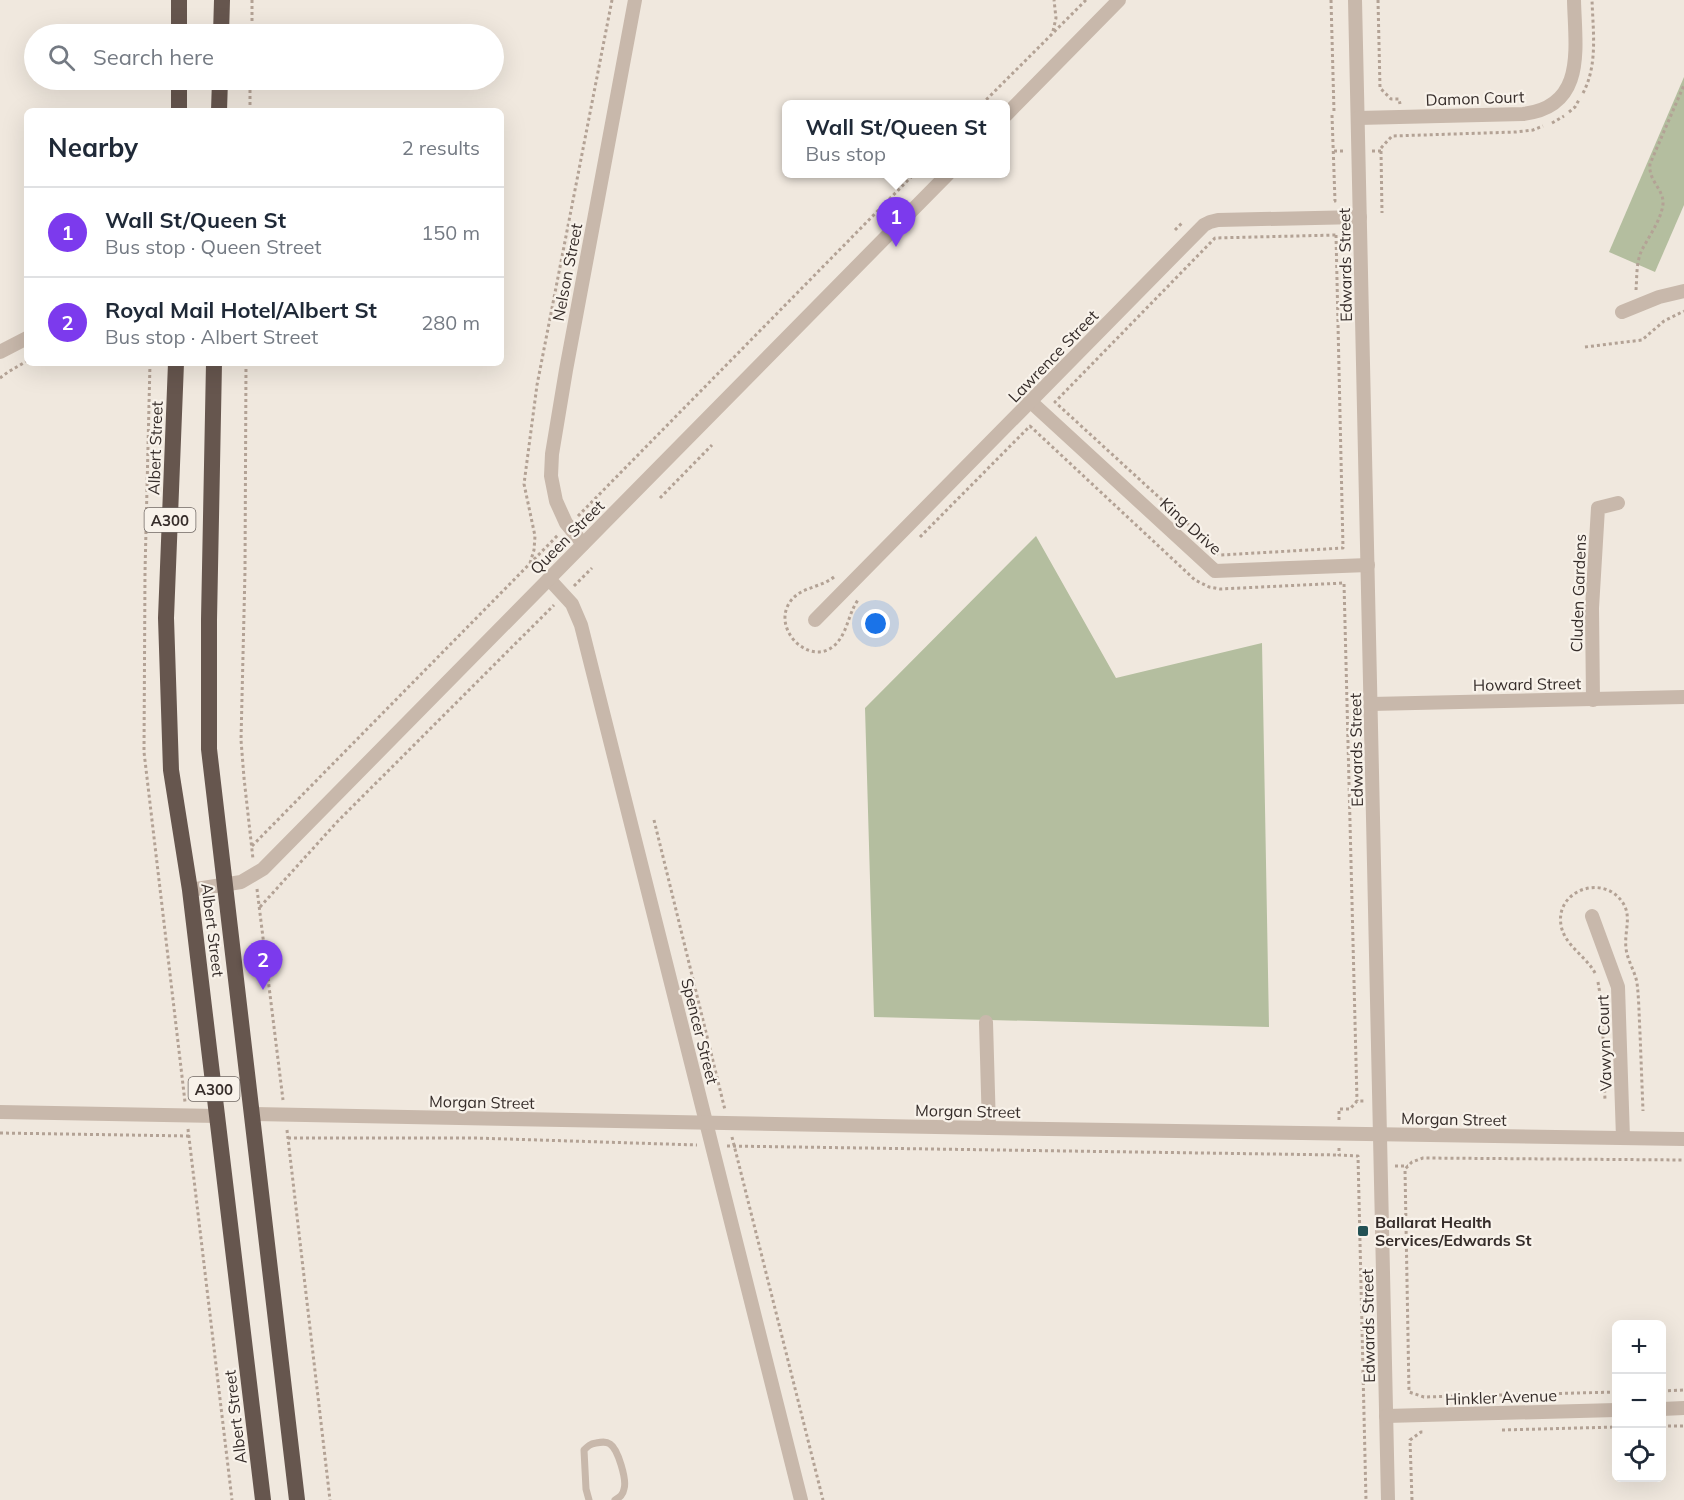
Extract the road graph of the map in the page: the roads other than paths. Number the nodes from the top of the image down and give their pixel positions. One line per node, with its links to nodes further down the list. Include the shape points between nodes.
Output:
1 (179, 0): 7 (highway)
2 (222, 0): 8 (highway)
3 (635, 0): 25 (street, Nelson Street, via 552,454 551,476 559,510)
4 (1355, 0): 14 (street, Edwards Street)
5 (1574, 0): 14 (street, Damon Court, via 1574,69 1565,90 1553,104 1522,114)
6 (1117, 1): 13 (street)
7 (179, 24)
8 (221, 24)
9 (179, 90): 11 (highway)
10 (220, 90): 12 (highway)
11 (179, 108)
12 (219, 108)
13 (1010, 110)
14 (1358, 118): 16 (street, Edwards Street)
15 (944, 178): 25 (street, Queen Street)
16 (1360, 217): 23 (street, Lawrence Street, via 1206,223); 26 (street, Edwards Street)
17 (1684, 291): 18 (street)
18 (1628, 310)
19 (24, 340): 20 (street)
20 (0, 352)
21 (176, 366): 33 (highway, Albert Street / A300, via 166,618 168,714 171,770)
22 (214, 366): 32 (highway, Albert Street / A300, via 209,749)
23 (1030, 402): 26 (street, King Drive, via 1215,571); 28 (street, Lawrence Street)
24 (1618, 503): 30 (street, Cluden Gardens, via 1598,508 1592,608)
25 (584, 544): 27 (street, Queen Street)
26 (1368, 565): 31 (street, Edwards Street)
27 (549, 579): 32 (street, Queen Street, via 275,856 242,882); 39 (street, Spencer Street, via 575,608 583,631)
28 (815, 620)
29 (1684, 697): 30 (street, Howard Street)
30 (1593, 699): 31 (street, Howard Street)
31 (1371, 704): 41 (street, Edwards Street)
32 (225, 885): 33 (street, Queen Street); 37 (highway, Albert Street / A300)
33 (190, 890): 38 (highway, Albert Street / A300)
34 (1592, 916): 42 (street, Vawyn Court, via 1619,992)
35 (986, 1022): 40 (street)
36 (0, 1113): 38 (street)
37 (251, 1114): 39 (street, Morgan Street); 49 (highway, Albert Street / A300)
38 (218, 1116): 48 (highway, Albert Street / A300)
39 (706, 1123): 40 (street, Morgan Street); 52 (street, Spencer Street)
40 (989, 1128): 41 (street, Morgan Street)
41 (1381, 1134): 42 (street, Morgan Street); 47 (street, Edwards Street)
42 (1623, 1138): 43 (street, Morgan Street)
43 (1684, 1139)
44 (1684, 1408): 45 (street)
45 (1666, 1409)
46 (1612, 1410): 47 (street, Hinkler Avenue)
47 (1386, 1416): 53 (street, Edwards Street)
48 (262, 1500)
49 (297, 1500)
50 (589, 1500): 51 (lane, via 584,1450 590,1444 605,1442 617,1452 624,1479 624,1491)
51 (615, 1500)
52 (801, 1500)
53 (1388, 1500)

